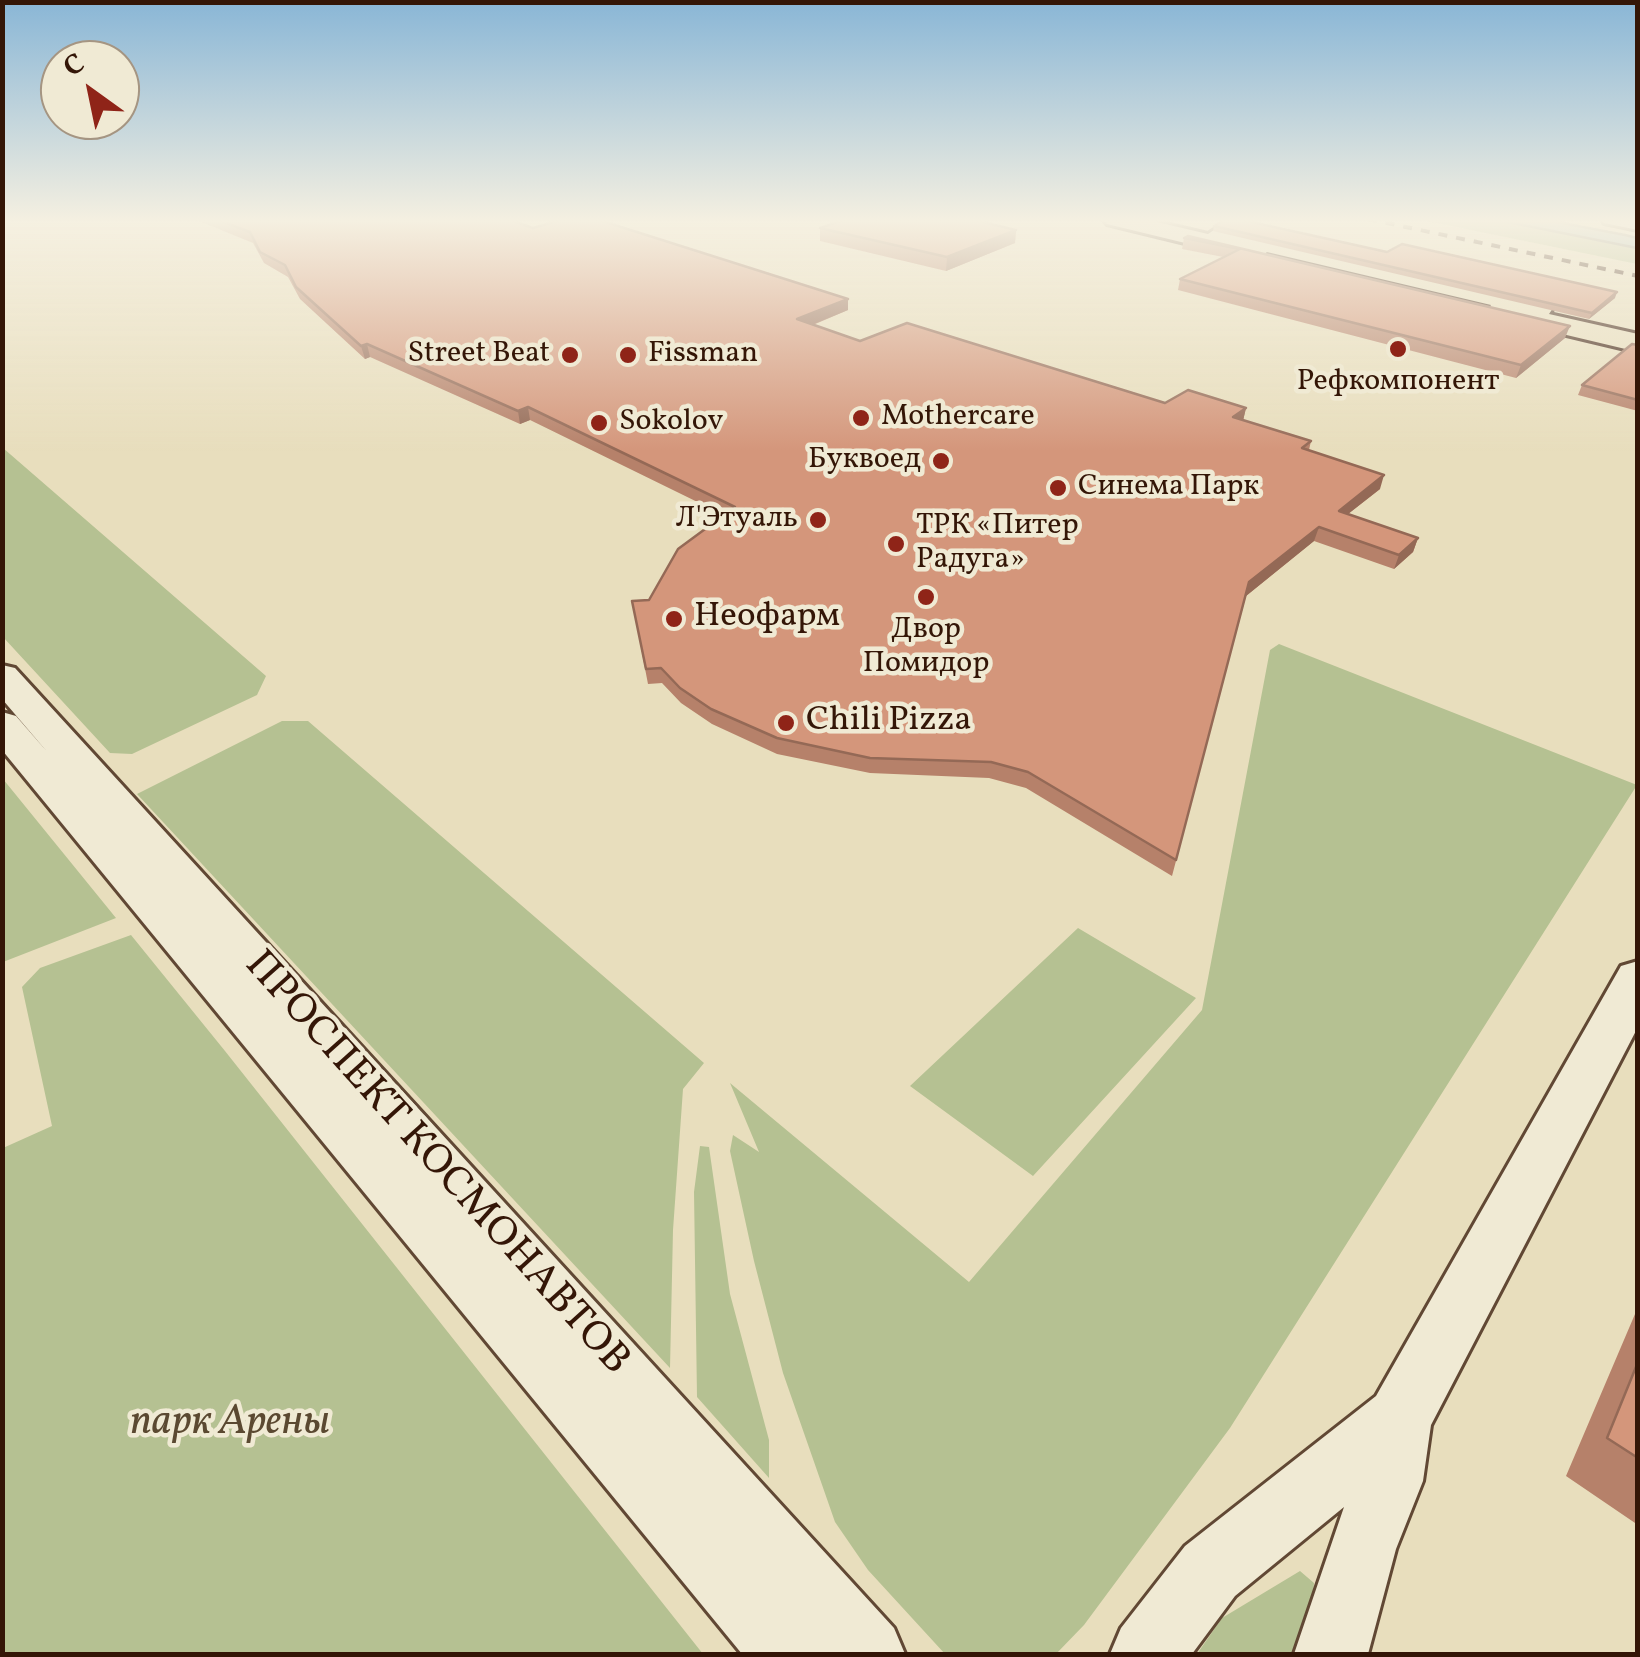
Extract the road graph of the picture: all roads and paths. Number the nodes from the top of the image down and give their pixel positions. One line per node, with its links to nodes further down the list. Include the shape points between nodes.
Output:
1 (1441, 296): 4 (main road)
2 (1489, 296): 3 (main road)
3 (1638, 331)
4 (1638, 343)
5 (2, 676): 10 (street, ПРОСПЕКТ КОСМОНАВТОВ)
6 (2, 724): 9 (street, ПРОСПЕКТ КОСМОНАВТОВ)
7 (1638, 980): 8 (street)
8 (1399, 1419): 11 (street, via 1210,1571); 12 (street, via 1389,1481)
9 (789, 1654)
10 (868, 1654)
11 (1147, 1654)
12 (1331, 1654)

